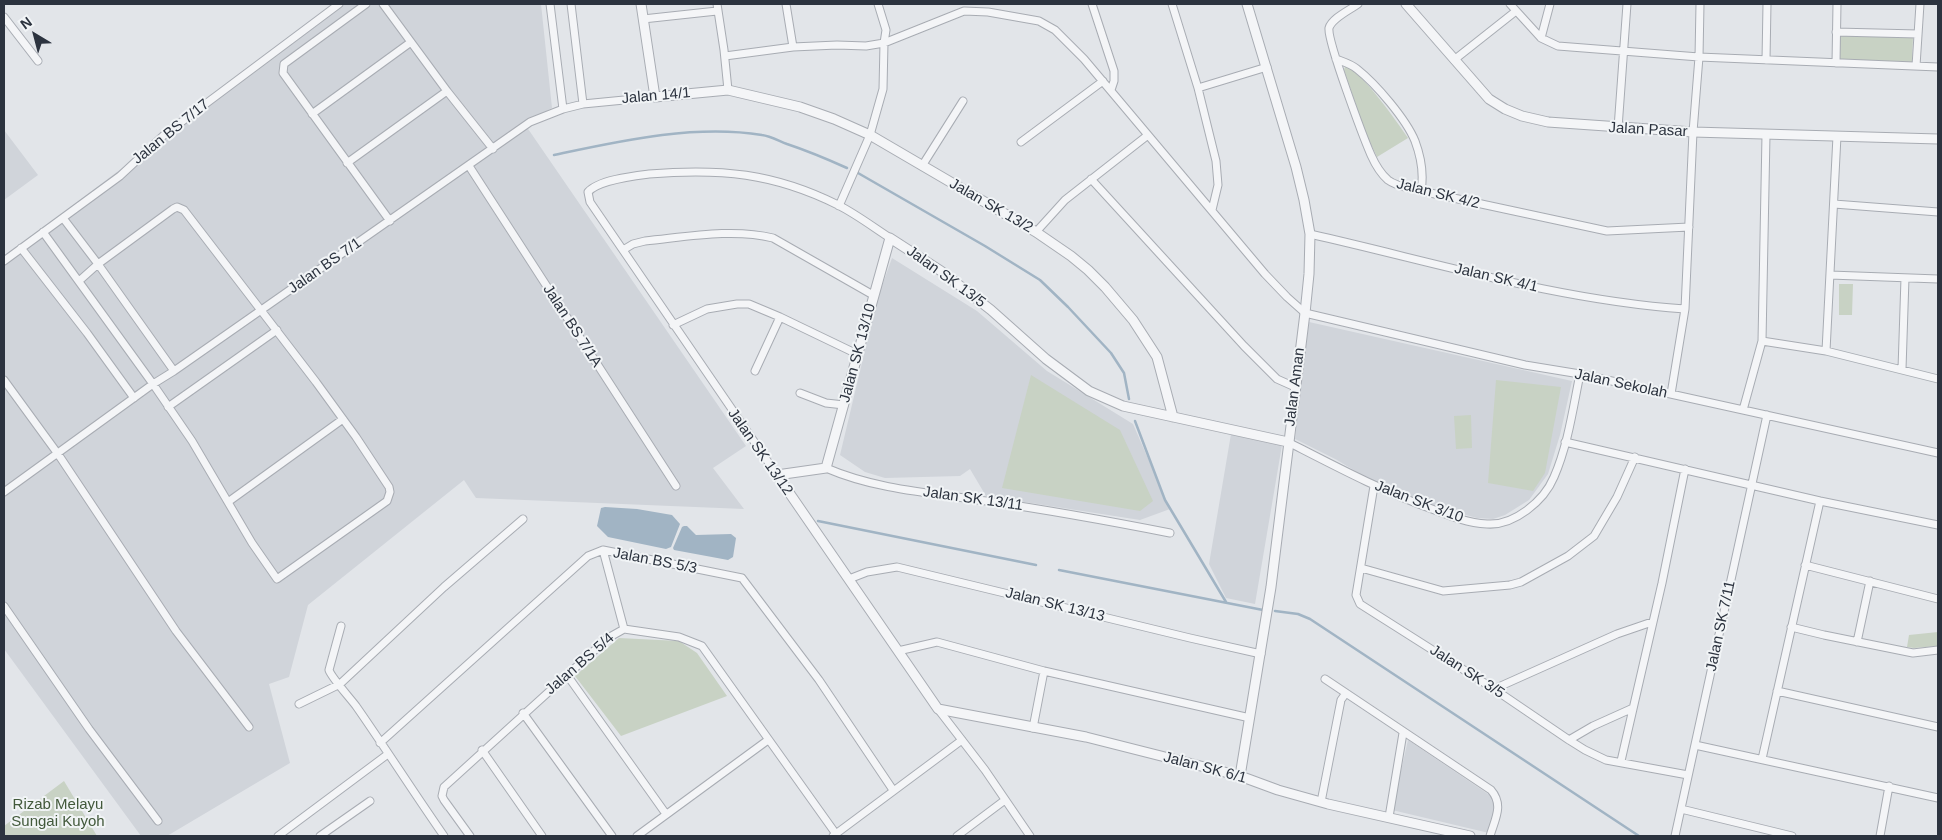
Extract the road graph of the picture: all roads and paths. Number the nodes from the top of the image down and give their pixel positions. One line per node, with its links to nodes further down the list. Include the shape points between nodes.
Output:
1 (339, 4): 73 (street, Jalan BS 7/17, via 164,135 120,176)
2 (366, 4): 53 (street, via 282,68 282,73)
3 (383, 4): 30 (street)
4 (550, 4): 52 (street)
5 (571, 4): 51 (street)
6 (641, 4): 26 (street)
7 (786, 4): 32 (street)
8 (878, 4): 31 (street, via 886,30)
9 (960, 4): 23 (street)
10 (1092, 4): 47 (street, via 1114,71)
11 (1172, 4): 45 (street)
12 (1247, 4): 42 (street, Jalan Aman)
13 (1358, 4): 36 (street, Jalan SK 4/2, via 1332,22 1330,27)
14 (1406, 4): 37 (street, Jalan Pasar)
15 (1510, 4): 24 (street)
16 (1550, 4): 29 (street)
17 (1626, 4): 33 (street)
18 (1700, 4): 35 (street)
19 (1768, 4): 38 (street)
20 (1837, 4): 27 (street)
21 (1920, 4): 28 (street)
22 (717, 7): 26 (street); 34 (street)
23 (964, 11): 31 (street); 44 (street, via 1012,15 1049,25)
24 (1516, 11): 29 (street); 37 (street)
25 (4, 17): 39 (street)
26 (643, 19): 49 (street)
27 (1836, 32): 28 (street); 40 (street)
28 (1918, 34): 41 (street)
29 (1541, 38): 33 (street, via 1558,46)
30 (411, 42): 48 (street); 53 (street)
31 (884, 43): 32 (street); 57 (street, via 883,89)
32 (793, 47): 34 (street)
33 (1624, 51): 35 (street); 54 (street)
34 (725, 56): 46 (street)
35 (1699, 57): 38 (street); 55 (street)
36 (1336, 59): 67 (street, via 1357,69 1406,125 1421,162); 67 (street, Jalan SK 4/2, via 1364,138 1381,172 1394,184)
37 (1454, 60): 54 (street, Jalan Pasar, via 1489,99 1505,109 1548,122)
38 (1766, 60): 40 (street)
39 (38, 61)
40 (1836, 63): 41 (street)
41 (1916, 66): 43 (street)
42 (1267, 67): 45 (street); 78 (street, Jalan Aman, via 1296,167)
43 (1938, 67)
44 (1103, 81): 47 (street); 61 (street)
45 (1198, 88): 71 (street, via 1216,161 1218,185)
46 (728, 90): 49 (street, Jalan 14/1); 57 (street, Jalan SK 13/2, via 800,107)
47 (1111, 90): 56 (street)
48 (447, 91): 62 (street); 63 (street)
49 (655, 96): 51 (street, Jalan 14/1)
50 (963, 101): 65 (street)
51 (583, 104): 52 (street, Jalan 14/1)
52 (563, 109): 62 (street, Jalan BS 7/1, via 530,122)
53 (312, 114): 63 (street)
54 (1618, 128): 55 (street, Jalan Pasar)
55 (1693, 132): 58 (street, Jalan Pasar); 75 (street)
56 (1148, 134): 66 (street); 71 (street)
57 (870, 135): 65 (street, Jalan SK 13/2); 70 (street)
58 (1766, 135): 59 (street, Jalan Pasar); 95 (street)
59 (1838, 136): 60 (street, Jalan Pasar); 69 (street)
60 (1938, 139)
61 (1021, 142)
62 (493, 149): 64 (street, Jalan BS 7/1)
63 (347, 163): 74 (street)
64 (469, 166): 74 (street, Jalan BS 7/1); 124 (street, Jalan BS 7/1A)
65 (922, 166): 77 (street, Jalan SK 13/2)
66 (1091, 179): 77 (street, via 1065,200); 105 (street, via 1244,346 1277,378)
67 (1421, 191): 75 (street, Jalan SK 4/2, via 1607,231)
68 (588, 192): 70 (street, Jalan SK 13/5, via 595,186 639,175 724,171 787,183); 81 (street, Jalan SK 13/12, via 590,202)
69 (1834, 204): 72 (street); 84 (street)
70 (839, 206): 79 (street, Jalan SK 13/5)
71 (1212, 210): 91 (street, via 1281,292)
72 (1938, 212)
73 (63, 218): 76 (street, Jalan BS 7/17); 83 (street)
74 (390, 221): 90 (street, Jalan BS 7/1)
75 (1689, 227): 89 (street)
76 (43, 232): 80 (street, Jalan BS 7/17); 87 (street)
77 (1036, 232): 113 (street, Jalan SK 13/2, via 1088,270 1134,320 1156,357)
78 (1310, 234): 89 (street, Jalan SK 4/1, via 1512,283 1583,297); 91 (street, Jalan Aman)
79 (890, 238): 88 (street, Jalan SK 13/10); 113 (street, Jalan SK 13/5, via 941,271 1089,391 1123,406)
80 (21, 248): 82 (street, Jalan BS 7/17); 108 (street)
81 (623, 250): 88 (street, via 645,241 762,235 773,238); 93 (street, Jalan SK 13/12)
82 (4, 261)
83 (98, 264): 87 (street); 90 (street, via 173,209 181,208); 99 (street)
84 (1830, 275): 85 (street); 96 (street)
85 (1905, 278): 86 (street); 98 (street)
86 (1938, 279)
87 (79, 281): 104 (street)
88 (873, 294): 97 (street, Jalan SK 13/10)
89 (1685, 309): 107 (street)
90 (261, 310): 94 (street); 99 (street, Jalan BS 7/1)
91 (1305, 312): 101 (street, Jalan Sekolah, via 1525,365); 105 (street, Jalan Aman)
92 (780, 317): 93 (street, via 743,303 700,311); 97 (street); 100 (street)
93 (673, 325): 122 (street, Jalan SK 13/12)
94 (277, 330): 110 (street); 114 (street)
95 (1762, 341): 96 (street); 111 (street)
96 (1826, 351): 98 (street)
97 (857, 354): 109 (street, Jalan SK 13/10)
98 (1902, 369): 102 (street)
99 (174, 371): 104 (street, Jalan BS 7/1)
100 (755, 371)
101 (1580, 374): 107 (street, Jalan Sekolah); 116 (street, Jalan SK 3/10)
102 (1938, 379)
103 (4, 380): 117 (street)
104 (153, 384): 108 (street, Jalan BS 7/1); 110 (street)
105 (1295, 387): 115 (street, Jalan Aman)
106 (800, 393): 109 (street)
107 (1671, 394): 111 (street, Jalan Sekolah)
108 (134, 398): 117 (street, Jalan BS 7/1)
109 (844, 405): 120 (street, Jalan SK 13/10)
110 (168, 407): 128 (street)
111 (1743, 410): 112 (street, Jalan Sekolah)
112 (1767, 415): 118 (street, Jalan Sekolah); 123 (street, Jalan SK 7/11)
113 (1173, 417): 115 (street, Jalan SK 13/5)
114 (343, 419): 128 (street); 128 (street, via 389,487 389,497 382,505 277,579)
115 (1288, 442): 125 (street, Jalan SK 3/10); 146 (street, Jalan Aman)
116 (1565, 442): 119 (street); 125 (street, Jalan SK 3/10, via 1554,477 1534,506 1513,519 1489,525 1465,521)
117 (58, 454): 126 (street, Jalan BS 7/1); 160 (street, via 176,631)
118 (1938, 454)
119 (1635, 457): 121 (street); 134 (street, via 1594,536 1568,556 1521,582 1443,591)
120 (826, 468): 122 (street); 131 (street, Jalan SK 13/11, via 841,476 874,485 1060,512)
121 (1685, 469): 123 (street); 139 (street)
122 (777, 475): 135 (street, Jalan SK 13/12)
123 (1752, 485): 127 (street); 167 (street, Jalan SK 7/11)
124 (676, 486)
125 (1374, 486): 134 (street, Jalan SK 3/5)
126 (4, 492)
127 (1820, 501): 130 (street); 133 (street)
128 (228, 502)
129 (523, 519): 150 (street)
130 (1938, 525)
131 (1170, 533)
132 (602, 550): 142 (street); 166 (street, Jalan BS 5/3, via 582,561); 175 (street, Jalan BS 5/3, via 742,578 819,680)
133 (1805, 565): 136 (street); 141 (street)
134 (1361, 568): 151 (street, Jalan SK 3/5, via 1356,595 1360,604)
135 (849, 579): 145 (street, Jalan SK 13/12); 146 (street, Jalan SK 13/13, via 867,572 897,568)
136 (1870, 581): 137 (street); 143 (street)
137 (1938, 599)
138 (4, 606): 183 (street, via 89,729)
139 (1652, 622): 151 (street, via 1617,634); 155 (street)
140 (340, 626): 150 (street, via 329,670)
141 (1791, 627): 143 (street); 152 (street)
142 (624, 629): 148 (street, Jalan BS 5/4, via 608,638); 163 (street, Jalan BS 5/4, via 679,637 702,646)
143 (1857, 642): 144 (street, via 1913,653)
144 (1938, 650)
145 (898, 651): 147 (street, via 937,642); 156 (street, Jalan SK 13/12)
146 (1261, 654): 158 (street, Jalan Aman)
147 (1044, 671): 158 (street); 161 (street)
148 (567, 675): 157 (street, Jalan BS 5/4); 181 (street)
149 (1325, 679): 153 (street)
150 (340, 684): 154 (street); 166 (street)
151 (1494, 689): 165 (street, Jalan SK 3/5)
152 (1777, 690): 159 (street); 170 (street)
153 (1346, 693): 162 (street); 179 (street, via 1341,700)
154 (299, 704)
155 (1633, 708): 165 (street); 171 (street)
156 (938, 709): 161 (street, Jalan SK 6/1); 164 (street)
157 (523, 713): 168 (street, Jalan BS 5/4); 191 (street)
158 (1250, 718): 173 (street, Jalan Aman)
159 (1938, 727)
160 (249, 728)
161 (1033, 728): 173 (street, Jalan SK 6/1, via 1086,737)
162 (1403, 733): 182 (street); 196 (street, via 1498,798)
163 (768, 740): 181 (street); 184 (street, Jalan BS 5/4)
164 (962, 740): 175 (street); 177 (street)
165 (1569, 740): 171 (street, Jalan SK 3/5, via 1606,760)
166 (380, 742): 169 (street)
167 (1695, 745): 170 (street); 172 (street, Jalan SK 7/11)
168 (482, 750): 189 (street, Jalan BS 5/4, via 442,791 444,800); 190 (street)
169 (388, 754): 186 (street); 188 (street)
170 (1762, 759): 174 (street)
171 (1621, 761): 172 (street, Jalan SK 3/5)
172 (1688, 775): 180 (street, Jalan SK 7/11)
173 (1240, 776): 179 (street, Jalan SK 6/1)
174 (1889, 786): 176 (street); 199 (street)
175 (893, 790): 184 (street)
176 (1938, 798)
177 (1006, 800): 193 (street); 194 (street)
178 (370, 801): 187 (street)
179 (1321, 802): 182 (street, Jalan SK 6/1)
180 (1681, 809): 197 (street, Jalan SK 7/11); 198 (street)
181 (666, 814): 192 (street)
182 (1389, 817): 185 (street, Jalan SK 6/1)
183 (158, 821)
184 (834, 835)
185 (1458, 835): 195 (street, Jalan SK 6/1)
186 (278, 836)
187 (320, 836)
188 (444, 836)
189 (470, 836)
190 (542, 836)
191 (612, 836)
192 (637, 836)
193 (957, 836)
194 (1030, 836)
195 (1470, 836)
196 (1490, 836)
197 (1675, 836)
198 (1792, 836)
199 (1880, 836)

